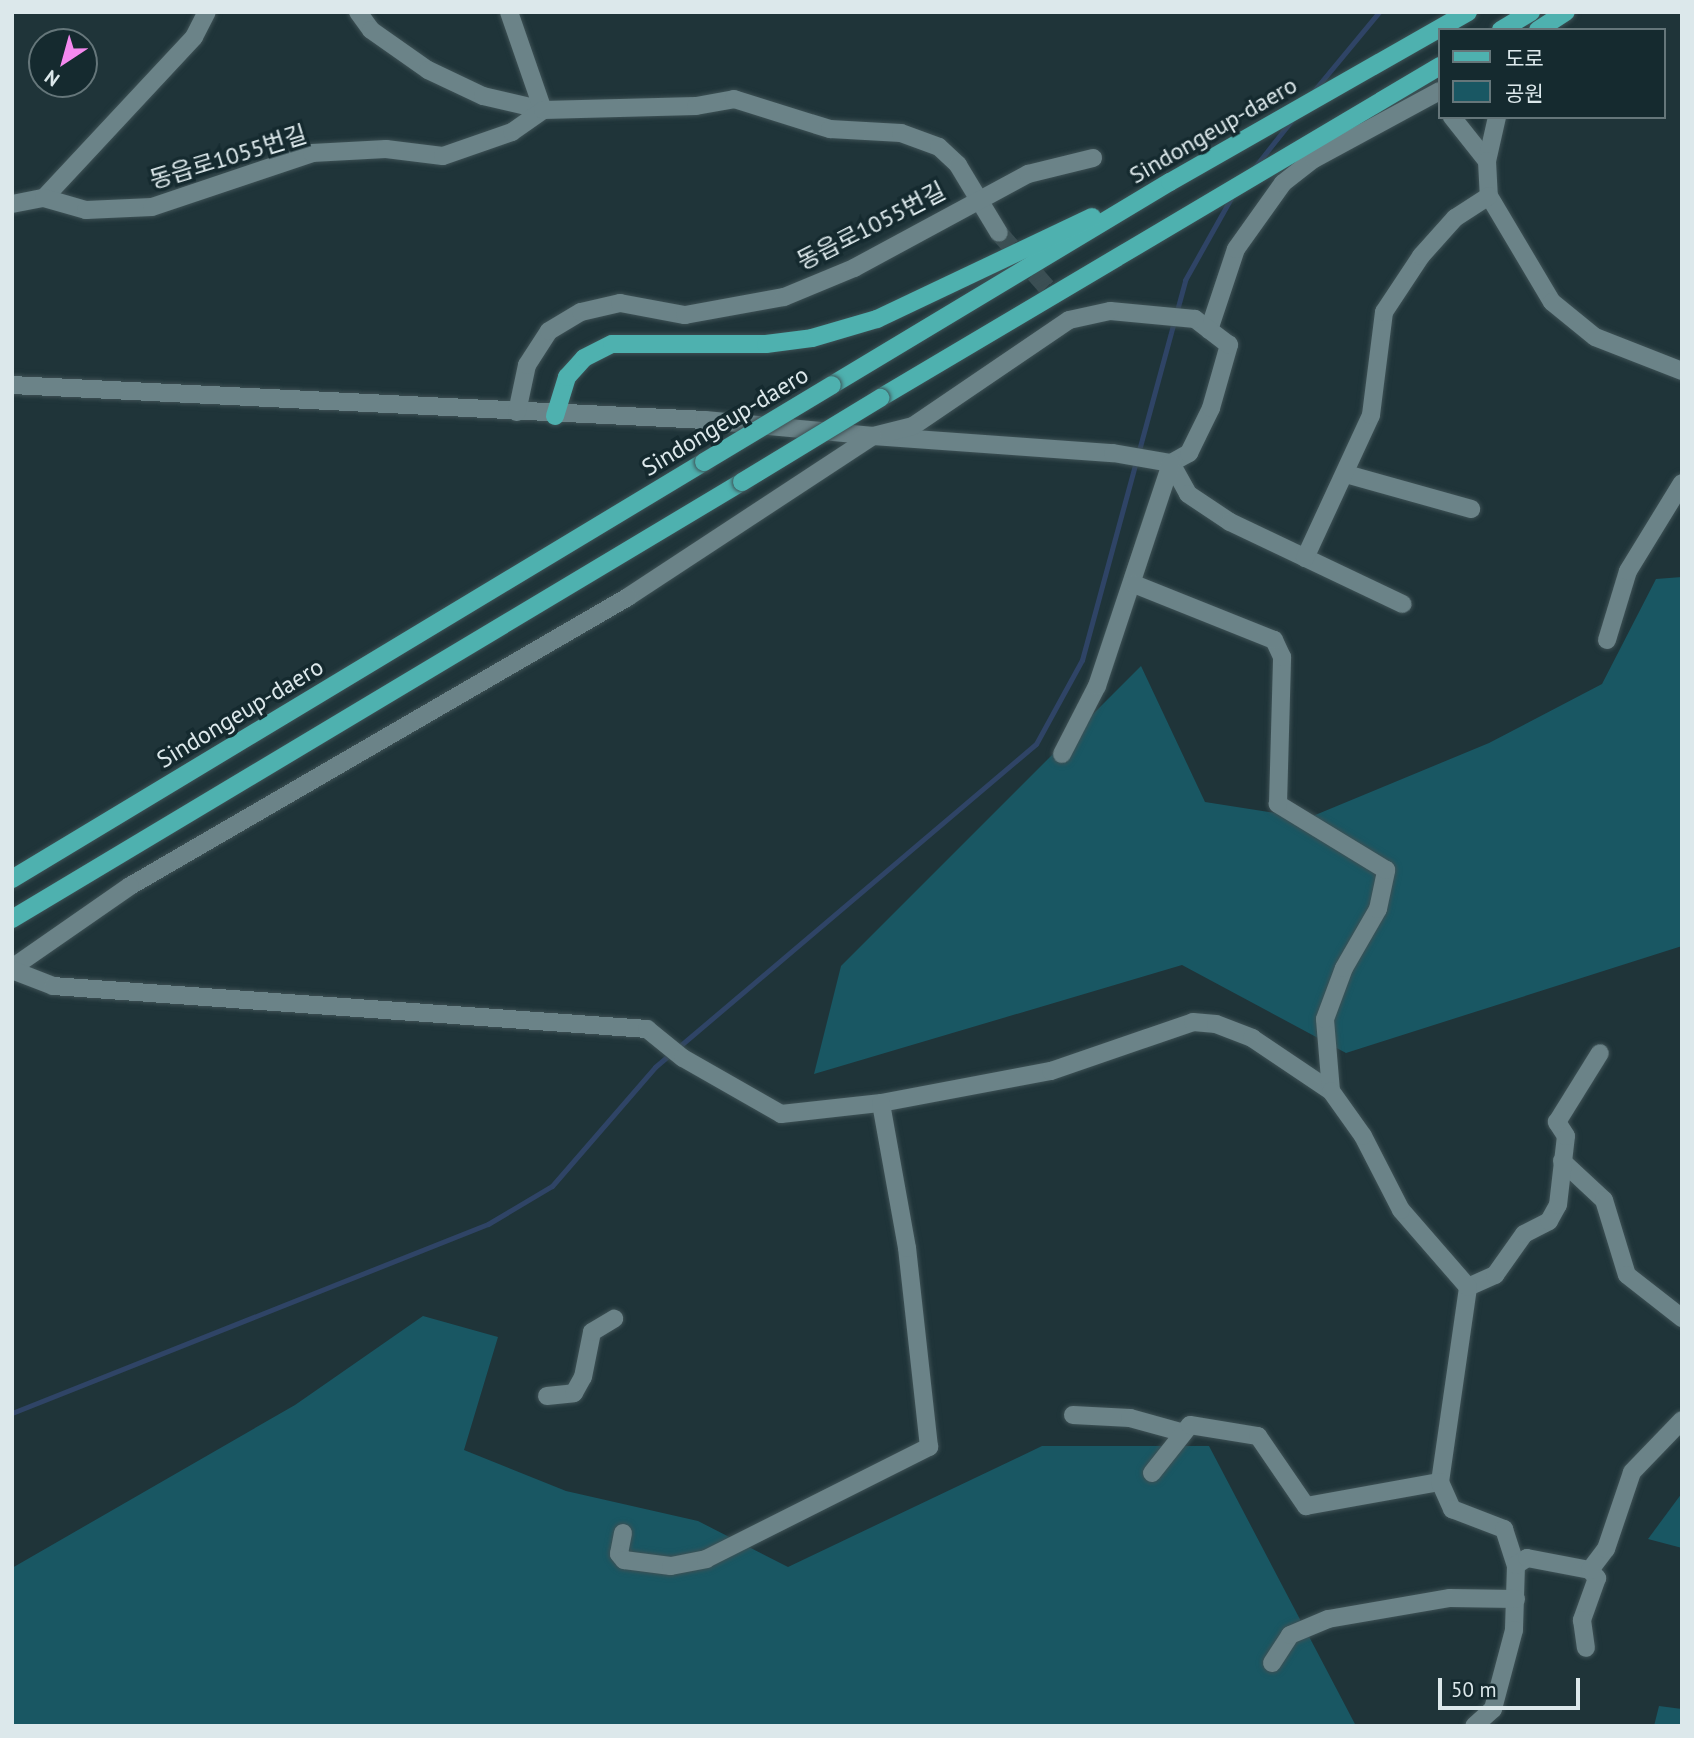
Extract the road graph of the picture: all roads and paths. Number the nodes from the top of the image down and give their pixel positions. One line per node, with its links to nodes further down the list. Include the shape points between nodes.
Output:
1 (207, 12): 20 (street, via 194,37)
2 (358, 12): 13 (street, 동읍로1055번길, via 371,30 428,70 483,96)
3 (509, 12): 13 (street)
4 (1531, 12): 8 (main road)
5 (1566, 12): 9 (main road)
6 (1465, 14): 7 (main road, Sindongeup-daero)
7 (1440, 28)
8 (1504, 28)
9 (1541, 28)
10 (1438, 29): 18 (main road, Sindongeup-daero)
11 (1437, 68): 42 (main road, bridge, via 1176,219)
12 (1438, 97): 26 (street, via 1314,159 1283,183 1236,249)
13 (542, 110): 20 (street, 동읍로1055번길, via 512,132 443,156 386,149 312,153 152,207 86,210); 21 (street, 동읍로1055번길, via 696,106 734,99 830,129 901,133 939,147 958,165)
14 (1454, 119): 17 (street)
15 (1497, 119): 17 (street)
16 (1093, 158): 21 (street, 동읍로1055번길, via 1028,174)
17 (1487, 161): 19 (street)
18 (1206, 162): 30 (main road, via 877,319 812,338 766,344 612,344 584,358 567,377); 41 (main road, Sindongeup-daero, bridge)
19 (1489, 195): 27 (street, via 1552,302 1570,321 1611,345); 33 (street, via 1455,218 1384,312 1371,415)
20 (44, 198): 22 (street, 동읍로1055번길)
21 (978, 199): 23 (street, 동읍로1055번길); 29 (street, 동읍로1055번길, via 854,268 784,297 685,315 620,303 581,312 549,331 527,365)
22 (12, 204)
23 (999, 233)
24 (1057, 299): 25 (street)
25 (1069, 320): 26 (street, via 1110,312 1153,314); 31 (street, via 913,426)
26 (1202, 324): 32 (street, via 1229,345 1226,360 1189,453)
27 (1682, 371)
28 (12, 385): 29 (street)
29 (517, 412): 30 (street)
30 (555, 416): 31 (street, via 705,420)
31 (873, 436): 32 (street); 43 (street, via 628,597 130,886)
32 (1166, 462): 36 (street, via 1202,505); 37 (street)
33 (1346, 474): 35 (street); 36 (street)
34 (1682, 483): 39 (street, via 1628,571)
35 (1471, 509)
36 (1305, 558): 38 (street)
37 (1134, 584): 40 (street, via 1097,686); 45 (street, via 1274,640 1282,657 1278,803 1386,870 1378,909 1343,968 1325,1019)
38 (1402, 604)
39 (1607, 640)
40 (1062, 754)
41 (12, 879)
42 (12, 919)
43 (12, 970): 46 (street, via 53,986 561,1019 647,1029 683,1058 781,1114)
44 (1600, 1053): 47 (street, via 1558,1122 1566,1136)
45 (1331, 1091): 46 (street, via 1252,1038 1216,1024 1193,1022 1051,1070); 48 (street, via 1363,1136 1401,1210)
46 (881, 1103): 57 (street, via 907,1248 929,1447 706,1559 671,1566 624,1560 619,1554)
47 (1562, 1161): 48 (street, via 1559,1205 1549,1221 1524,1234 1494,1275); 49 (street, via 1604,1199 1626,1275)
48 (1468, 1287): 56 (street)
49 (1682, 1318)
50 (614, 1319): 51 (street, via 592,1332 583,1377 574,1393)
51 (547, 1396)
52 (1073, 1415): 54 (street, via 1130,1418)
53 (1682, 1420): 59 (street, via 1632,1472 1606,1549)
54 (1181, 1432): 55 (street); 56 (street, via 1190,1425 1258,1436 1306,1506)
55 (1152, 1473)
56 (1440, 1482): 58 (street, via 1452,1509 1504,1529)
57 (623, 1533)
58 (1516, 1565): 59 (street, via 1527,1558); 60 (street)
59 (1590, 1570): 61 (street, via 1597,1578 1582,1620)
60 (1516, 1599): 62 (street, via 1450,1598 1328,1619 1290,1635); 63 (street, via 1514,1630 1493,1709)
61 (1586, 1648)
62 (1272, 1663)
63 (1474, 1726)

